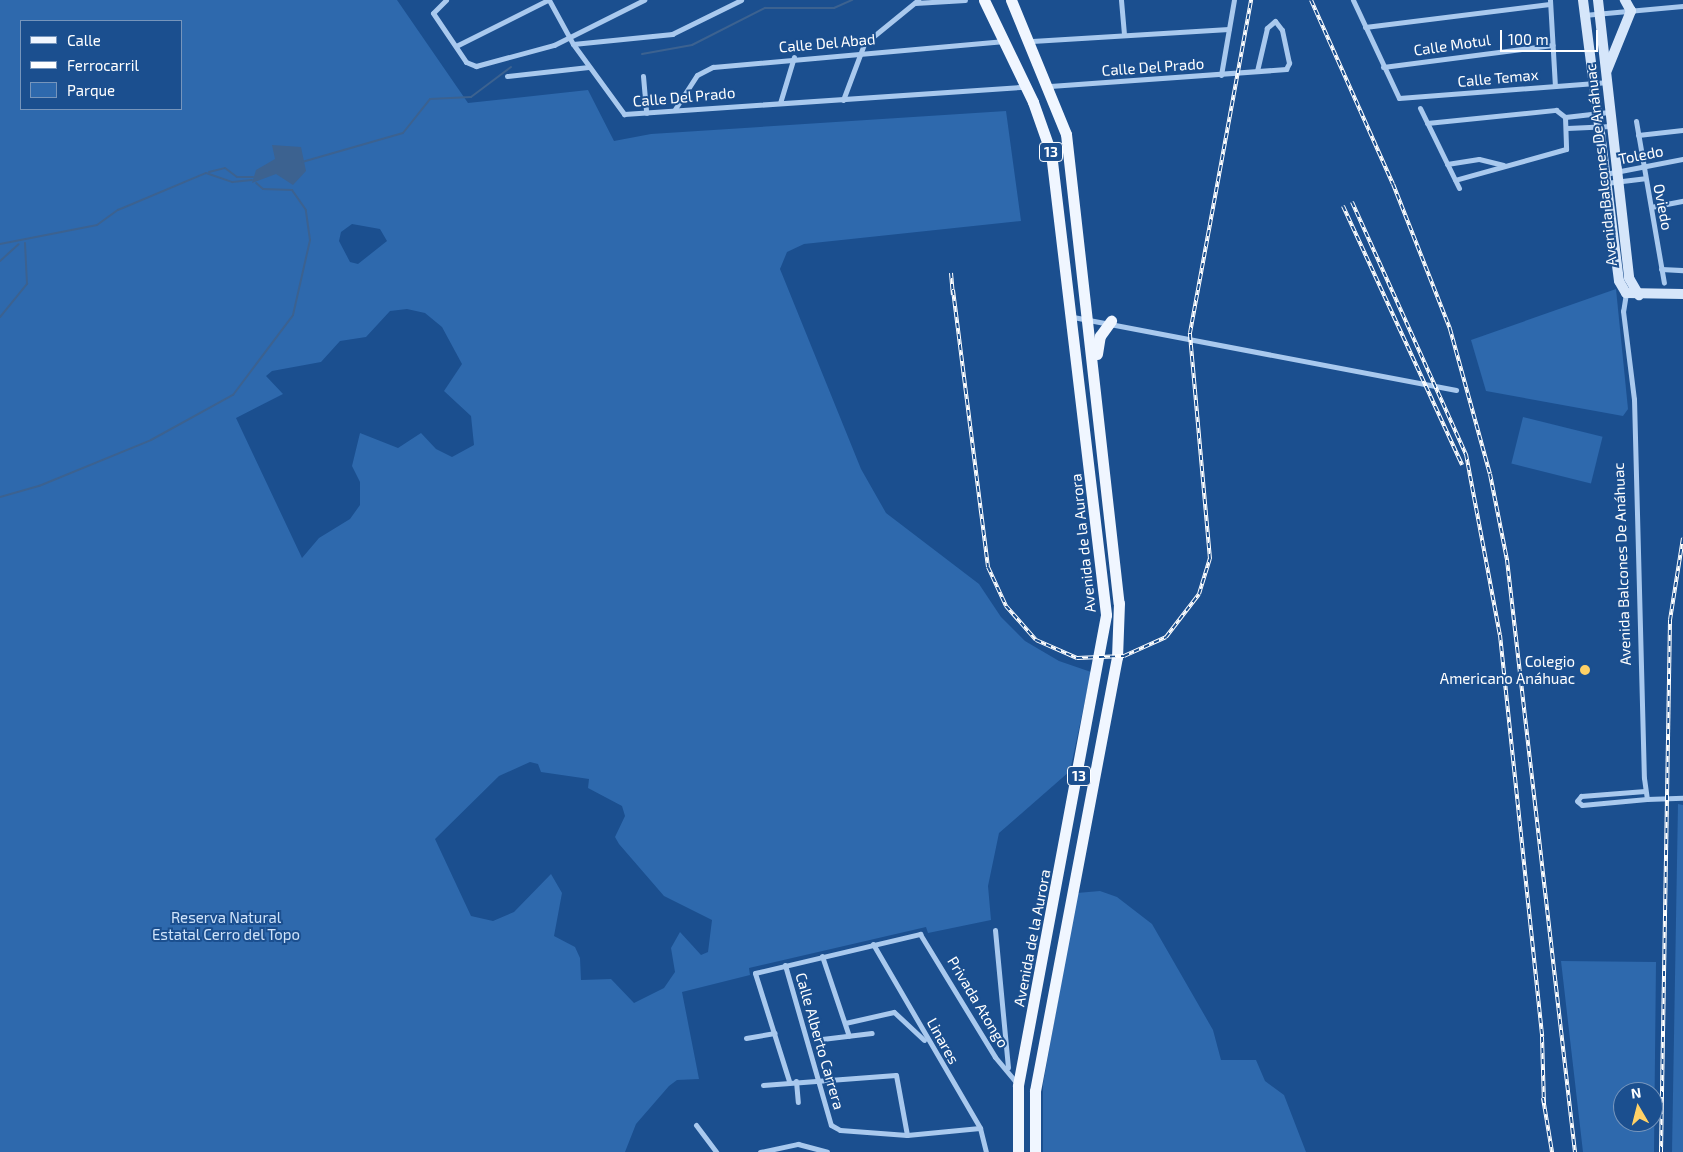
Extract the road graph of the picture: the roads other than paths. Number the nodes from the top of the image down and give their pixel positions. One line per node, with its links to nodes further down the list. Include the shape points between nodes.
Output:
1 (446, 0): 28 (street, via 434,8)
2 (548, 0): 23 (street, Calle Del Prado); 28 (street)
3 (644, 0): 23 (street)
4 (741, 0): 26 (street, via 672,34)
5 (966, 0): 14 (street)
6 (984, 0): 24 (main road, Avenida de la Aurora / 13)
7 (1011, 0): 25 (main road, Avenida de la Aurora / 13)
8 (1121, 0): 22 (street)
9 (1234, 0): 21 (street)
10 (1353, 0): 20 (street)
11 (1583, 0): 19 (street, Avenida Balcones De Anáhuac)
12 (1598, 0): 18 (street, Avenida Balcones De Anáhuac)
13 (1625, 0): 17 (street)
14 (917, 2): 29 (street)
15 (1550, 2): 20 (street); 27 (street)
16 (1683, 6): 17 (street)
17 (1631, 11): 18 (street); 34 (street)
18 (1600, 14): 19 (street); 34 (street, Avenida Balcones De Anáhuac)
19 (1584, 15): 38 (street, Avenida Balcones De Anáhuac)
20 (1365, 28): 32 (street)
21 (1228, 29): 22 (street); 35 (street)
22 (1124, 35): 25 (street)
23 (569, 38): 26 (street, Calle Del Prado); 28 (street, via 480,66 466,62)
24 (1002, 41): 29 (street, Calle Del Abad); 42 (main road, Avenida de la Aurora / 13)
25 (1032, 41): 40 (main road, Avenida de la Aurora / 13)
26 (573, 44): 31 (street, Calle Del Prado)
27 (1553, 45): 32 (street, Calle Motul); 41 (street)
28 (456, 46)
29 (859, 53): 30 (street, Calle Del Abad); 43 (street)
30 (794, 58): 44 (street); 46 (street, Calle Del Abad, via 704,70)
31 (589, 67): 36 (street); 48 (street, Calle Del Prado, via 619,112)
32 (1384, 67): 41 (street, Calle Temax, via 1394,93 1401,98)
33 (1257, 71): 33 (street, Calle Del Prado, via 1267,26 1275,21 1282,30 1289,66); 35 (street, Calle Del Prado)
34 (1606, 71): 39 (street, Avenida Balcones De Anáhuac)
35 (1221, 75): 40 (street, Calle Del Prado)
36 (507, 76)
37 (643, 76): 48 (street)
38 (1590, 82): 39 (street, Calle Temax); 41 (street, Calle Temax); 50 (street, Avenida Balcones De Anáhuac)
39 (1608, 82): 47 (street, Avenida Balcones De Anáhuac)
40 (1050, 86): 74 (main road, Avenida de la Aurora / 13, via 1066,134)
41 (1555, 86)
42 (1026, 87): 43 (street, Calle Del Prado); 73 (main road, Avenida de la Aurora / 13, via 1051,154)
43 (843, 100): 44 (street, Calle Del Prado)
44 (780, 102): 46 (street, Calle Del Prado)
45 (1420, 108): 52 (street)
46 (675, 109): 48 (street, Calle Del Prado)
47 (1609, 112): 50 (street); 53 (street, Avenida Balcones De Anáhuac)
48 (646, 113)
49 (1565, 117): 50 (street); 52 (street, via 1556,110); 54 (street)
50 (1595, 119): 53 (street); 54 (street); 63 (street, Avenida Balcones De Anáhuac)
51 (1636, 121): 56 (street, Oviedo)
52 (1427, 122): 58 (street)
53 (1611, 126): 61 (street, Avenida Balcones De Anáhuac)
54 (1567, 128): 59 (street, via 1566,149)
55 (1683, 130): 56 (street)
56 (1638, 135): 60 (street, Oviedo)
57 (1683, 159): 60 (street, Toledo)
58 (1447, 164): 59 (street, via 1479,159); 64 (street)
59 (1503, 165): 64 (street)
60 (1642, 168): 61 (street, Toledo); 62 (street, Oviedo)
61 (1616, 177): 62 (street, Toledo); 63 (street); 63 (street); 71 (street, Avenida Balcones De Anáhuac)
62 (1645, 178): 67 (street, Oviedo)
63 (1605, 179): 71 (street, Avenida Balcones De Anáhuac, via 1619,281)
64 (1455, 180): 65 (street)
65 (1459, 188)
66 (1683, 201): 67 (street)
67 (1651, 207): 68 (street, Oviedo)
68 (1662, 269): 69 (street); 70 (street, Oviedo)
69 (1683, 270)
70 (1664, 283)
71 (1633, 291): 72 (street); 78 (street, Avenida Balcones De Anáhuac, via 1623,311 1634,400)
72 (1683, 294)
73 (1073, 317): 74 (street); 101 (main road, Avenida de la Aurora / 13, via 1106,615 1100,664)
74 (1088, 317): 75 (street); 76 (main road, Avenida de la Aurora / 13)
75 (1111, 321): 76 (main road, via 1099,340); 77 (street)
76 (1095, 378): 111 (main road, Avenida de la Aurora / 13, via 1119,630 1035,1091)
77 (1456, 390)
78 (1645, 791): 79 (street); 82 (street, Avenida Balcones De Anáhuac)
79 (1632, 792): 80 (street); 83 (street)
80 (1608, 794): 84 (street); 84 (street, via 1581,796 1577,801 1582,805)
81 (1683, 798): 82 (street)
82 (1647, 799): 83 (street)
83 (1633, 801): 84 (street)
84 (1609, 803)
85 (995, 930): 96 (street)
86 (873, 944): 87 (street); 95 (street, Linares); 96 (street, Privada Atongo, via 924,935 995,1057)
87 (822, 956): 88 (street); 89 (street)
88 (785, 965): 90 (street, via 754,976); 99 (street, Calle Alberto Carrera)
89 (845, 1023): 92 (street); 95 (street, via 894,1012)
90 (775, 1033): 93 (street); 97 (street)
91 (872, 1033): 92 (street)
92 (849, 1036): 94 (street)
93 (746, 1038)
94 (822, 1039)
95 (929, 1045): 104 (street, Linares)
96 (1008, 1067): 101 (street, Privada Atongo)
97 (790, 1081): 98 (street); 100 (street)
98 (796, 1081): 99 (street); 102 (street)
99 (821, 1082): 105 (street, Calle Alberto Carrera, via 831,1125 840,1130); 105 (street, via 896,1076)
100 (763, 1085)
101 (1018, 1086): 110 (main road, Avenida de la Aurora / 13)
102 (798, 1102)
103 (696, 1124): 106 (street)
104 (980, 1128): 105 (street); 109 (street, Linares)
105 (907, 1135)
106 (716, 1152)
107 (760, 1152): 108 (street, via 802,1144)
108 (827, 1152)
109 (986, 1152)
110 (1018, 1152)
111 (1035, 1152)

